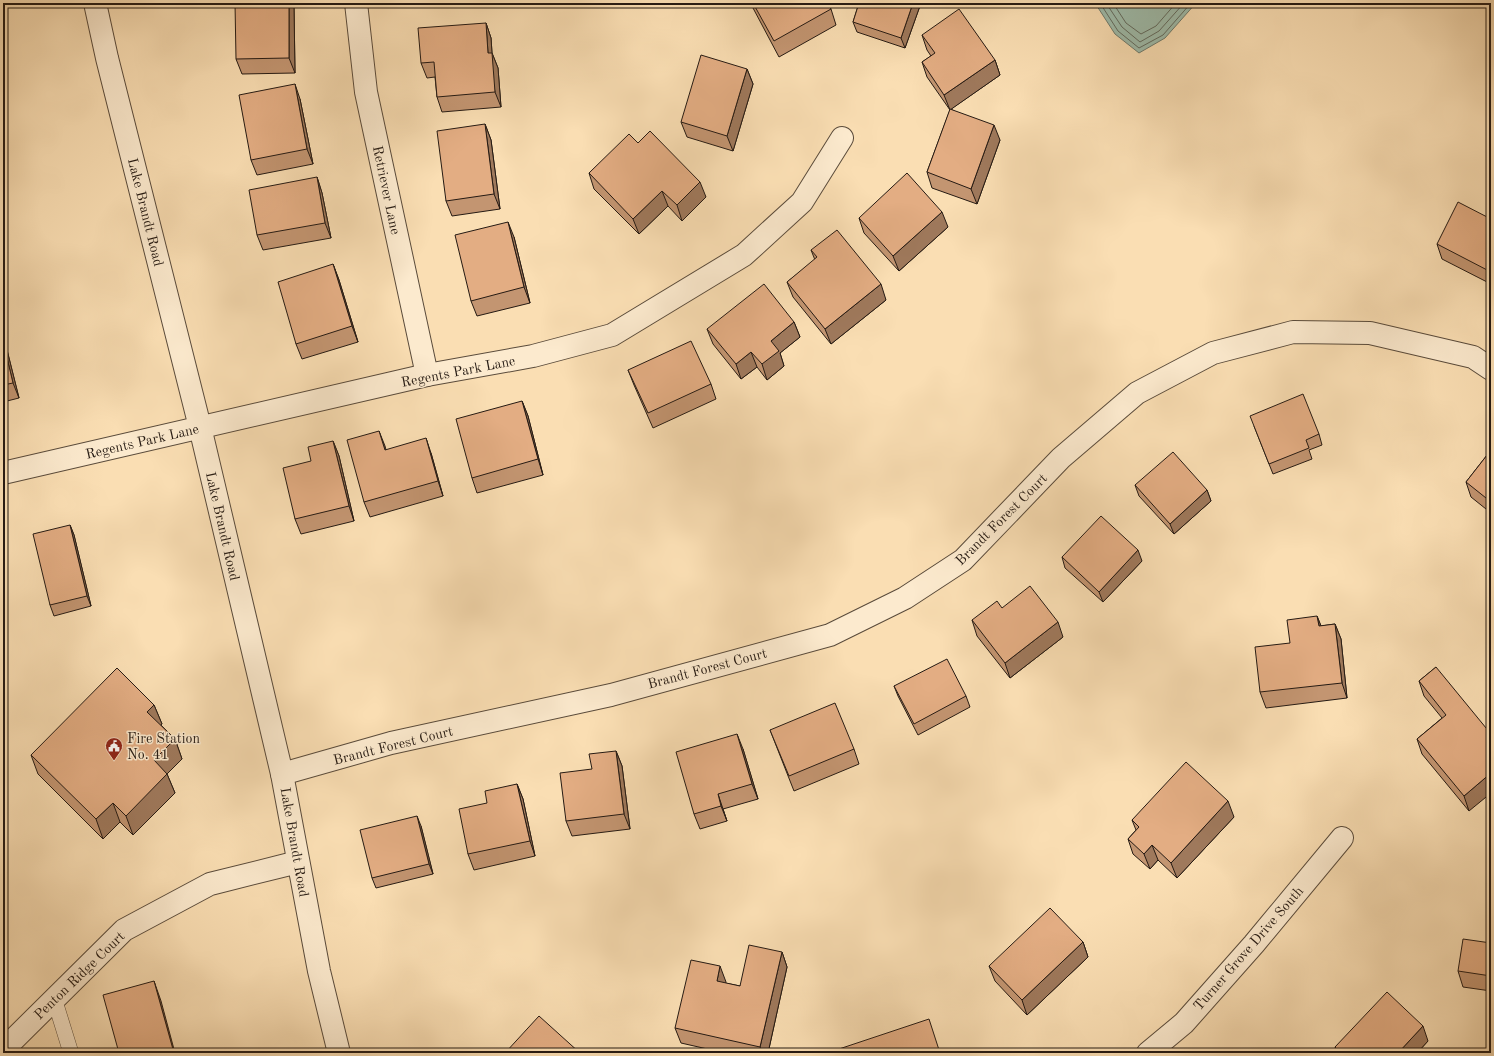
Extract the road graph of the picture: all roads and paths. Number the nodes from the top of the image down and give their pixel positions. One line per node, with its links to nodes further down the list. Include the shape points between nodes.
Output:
1 (95, 3): 6 (street, Lake Brandt Road)
2 (356, 3): 5 (street, Retriever Lane, via 366,92)
3 (842, 138): 5 (street, Regents Park Lane, via 802,202 744,255 612,335 533,356)
4 (1491, 369): 8 (street, Brandt Forest Court, via 1473,357 1370,333 1293,332 1213,353 1137,393 1060,458 963,560 905,598 830,635 610,695 391,743)
5 (427, 375): 6 (street, Regents Park Lane)
6 (200, 427): 7 (street, Regents Park Lane); 8 (street, Lake Brandt Road)
7 (3, 473)
8 (282, 774): 10 (street, Lake Brandt Road)
9 (1342, 838): 15 (street, Turner Grove Drive South, via 1184,1023)
10 (298, 862): 11 (street, Penton Ridge Court, via 210,884 124,930); 14 (street, Lake Brandt Road, via 319,971)
11 (54, 998): 12 (street, Penton Ridge Court); 13 (lane)
12 (3, 1050)
13 (70, 1053)
14 (339, 1053)
15 (1148, 1053)

